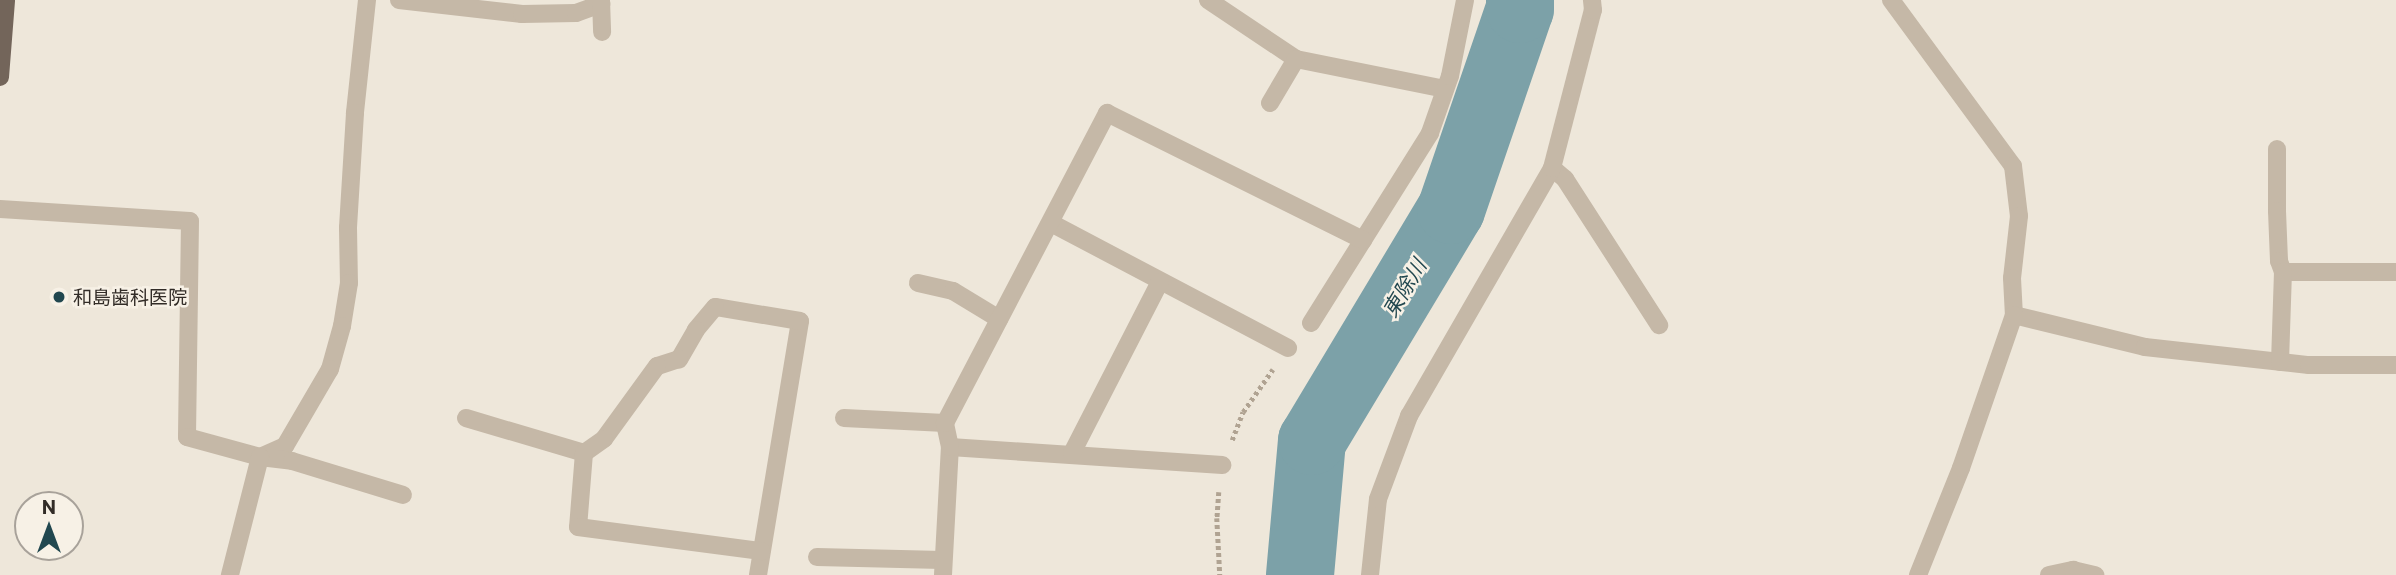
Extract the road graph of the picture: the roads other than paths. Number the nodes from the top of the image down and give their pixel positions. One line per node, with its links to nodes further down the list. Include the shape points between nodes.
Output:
1 (6, 0): 11 (main road)
2 (367, 0): 36 (street, via 349,203 349,283 342,326 330,369 285,446)
3 (399, 0): 8 (street, via 522,14 576,13)
4 (1208, 0): 10 (street)
5 (1465, 0): 12 (street)
6 (1592, 0): 15 (street)
7 (1891, 0): 23 (street, via 2013,166 2019,216 2012,278)
8 (601, 2): 9 (street)
9 (602, 32)
10 (1296, 59): 12 (street); 13 (street)
11 (0, 77)
12 (1445, 89): 18 (street, via 1430,134)
13 (1270, 103)
14 (2277, 149): 19 (street, via 2278,249)
15 (1552, 168): 26 (street, via 1565,179); 44 (street, via 1409,416 1378,499)
16 (0, 209): 36 (street, via 190,221 187,437)
17 (1051, 223): 18 (street, via 1107,113); 21 (street); 24 (street)
18 (1363, 240): 25 (street)
19 (2283, 272): 20 (street); 28 (street)
20 (2396, 272)
21 (1160, 282): 27 (street); 35 (street)
22 (918, 283): 24 (street, via 953,291)
23 (2014, 314): 28 (street, via 2145,347); 45 (street)
24 (999, 319): 32 (street)
25 (1311, 323)
26 (1659, 325)
27 (1288, 348)
28 (2280, 362): 29 (street)
29 (2396, 365)
30 (466, 418): 34 (street)
31 (844, 418): 32 (street)
32 (945, 424): 33 (street)
33 (950, 447): 35 (street); 41 (street)
34 (584, 453): 39 (street, via 578,527); 39 (street, via 604,439 657,366 679,359 715,307 800,321)
35 (1072, 453): 37 (street)
36 (260, 457): 38 (street, via 292,461); 42 (street)
37 (1222, 465)
38 (403, 495)
39 (761, 551): 43 (street)
40 (817, 557): 41 (street)
41 (943, 568)
42 (230, 575)
43 (758, 575)
44 (1370, 575)
45 (1918, 575)
46 (2049, 575): 47 (street, via 2073,570)
47 (2095, 575)

